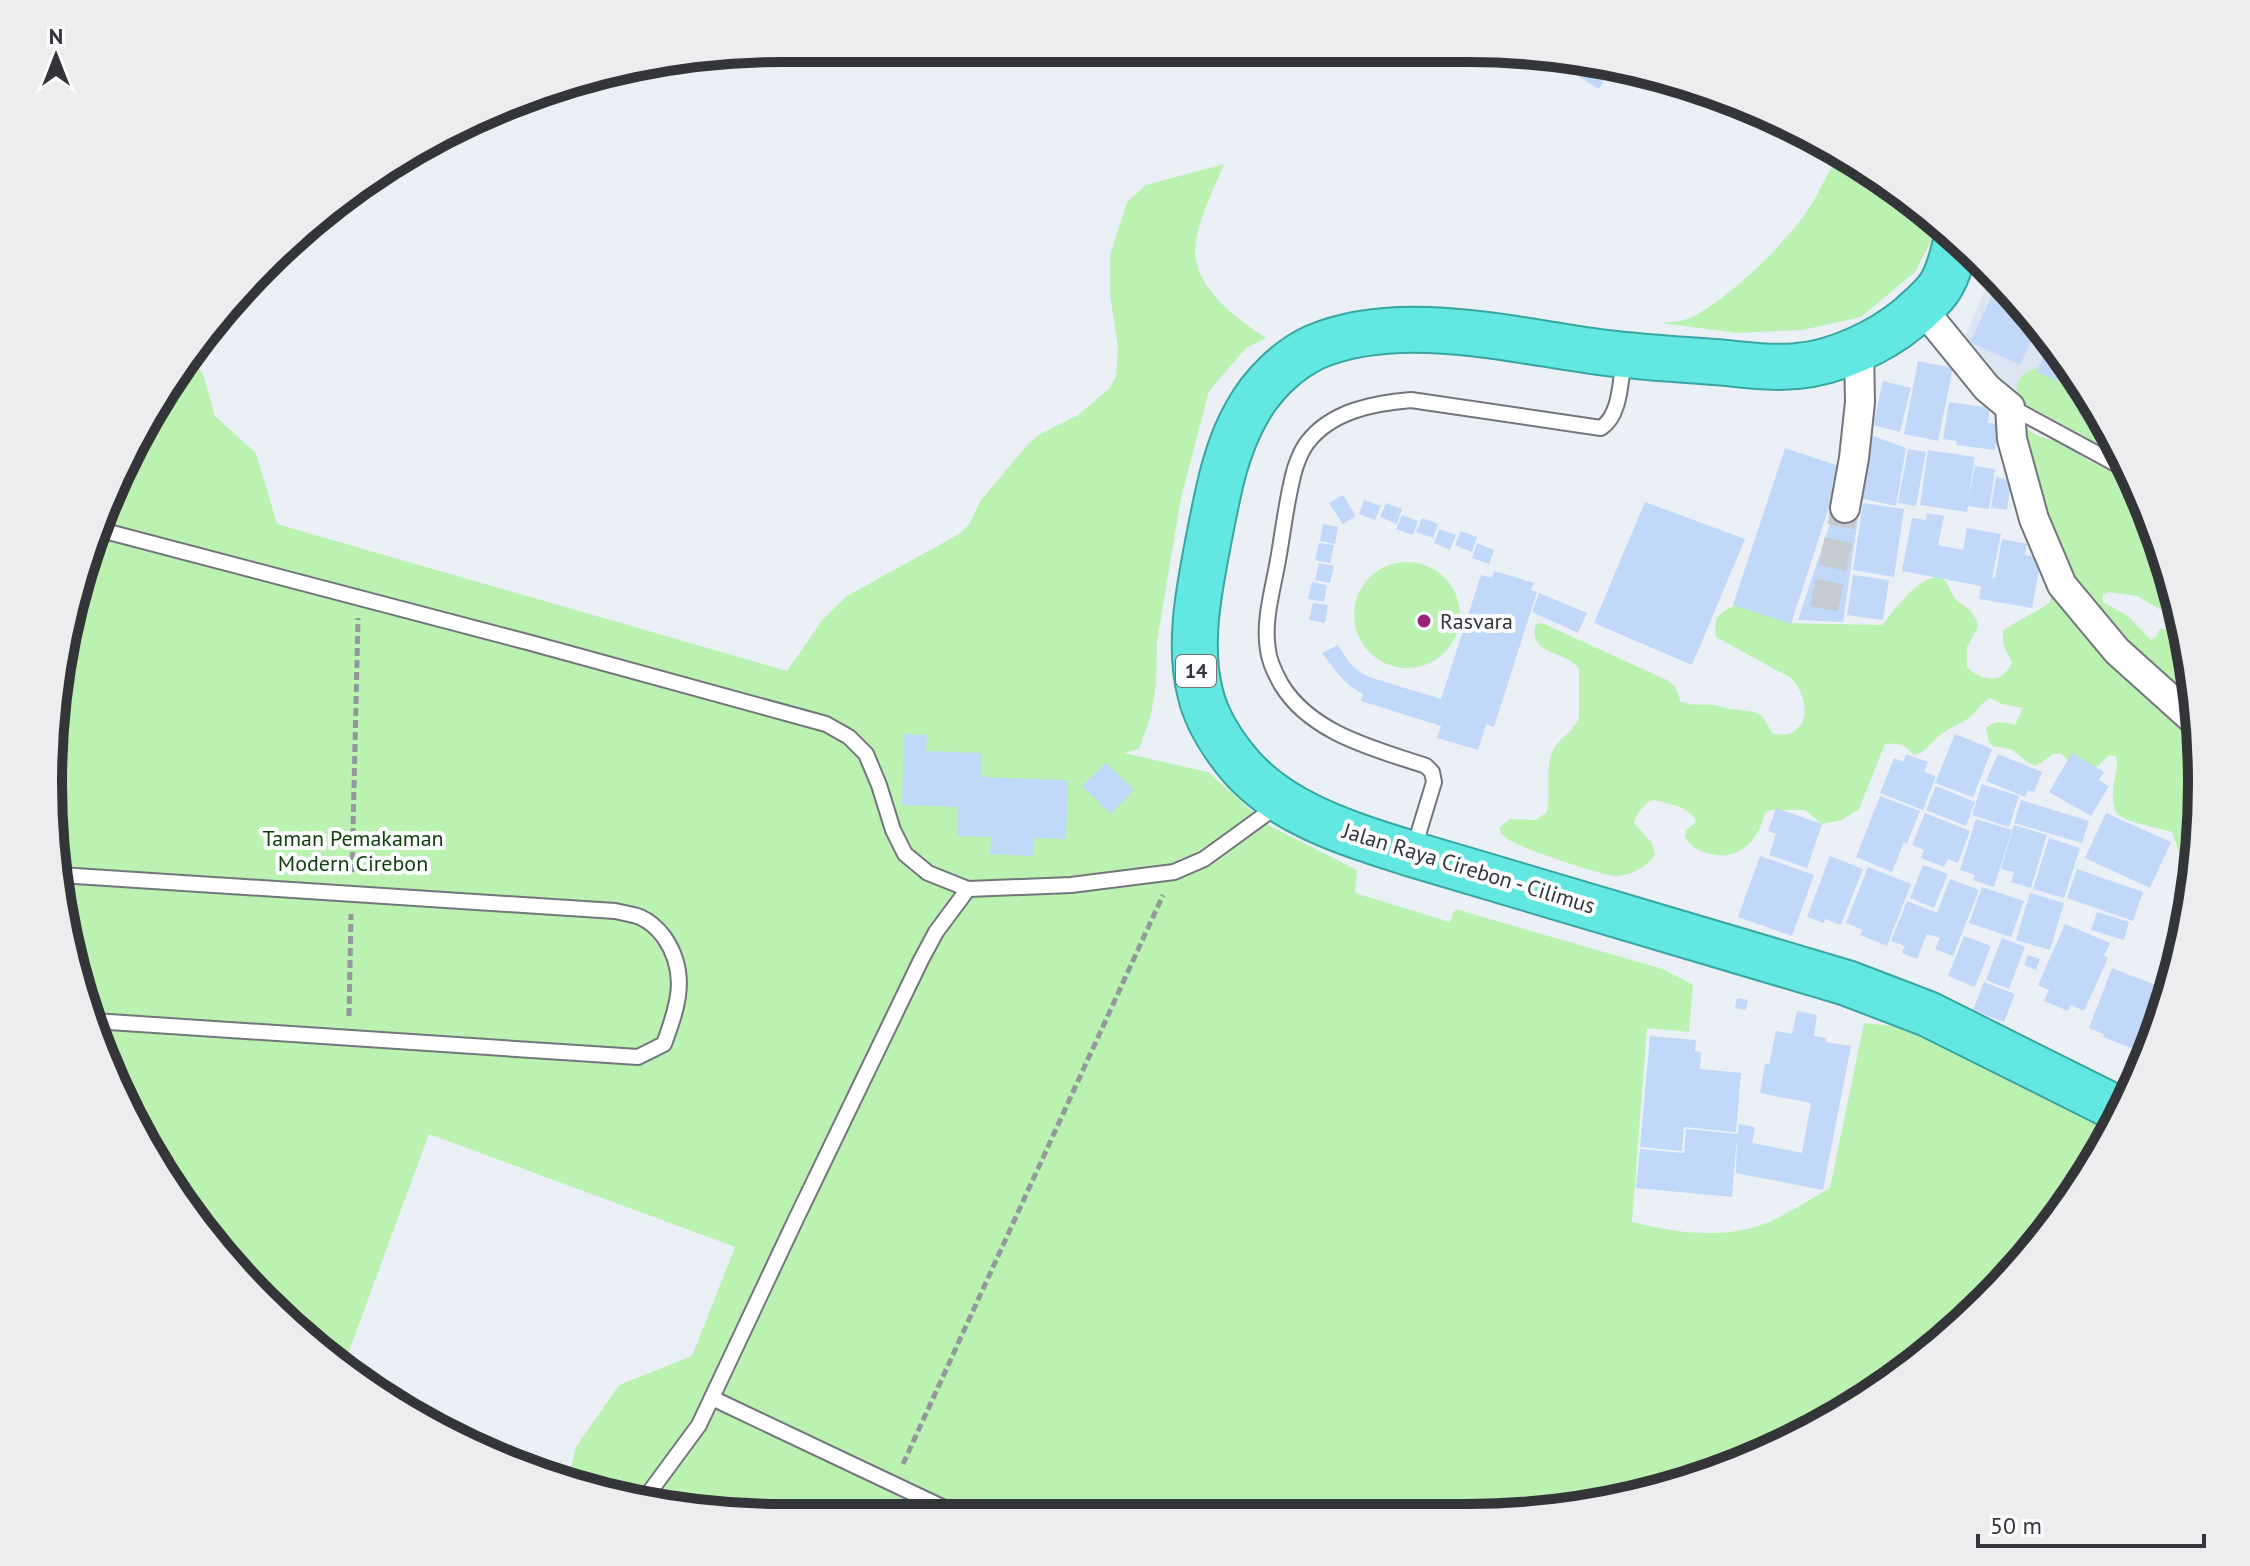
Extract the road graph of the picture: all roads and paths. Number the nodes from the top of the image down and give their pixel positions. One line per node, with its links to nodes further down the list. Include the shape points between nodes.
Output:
1 (1953, 251): 2 (highway, Jalan Raya Cirebon - Cilimus / 14, via 1942,288)
2 (1921, 307): 3 (highway, Jalan Raya Cirebon - Cilimus / 14); 5 (street, via 1987,388)
3 (1859, 349): 4 (highway, Jalan Raya Cirebon - Cilimus / 14, via 1798,366); 7 (street, via 1860,402)
4 (1625, 355): 11 (highway, Jalan Raya Cirebon - Cilimus / 14, via 1432,330 1390,330 1353,334 1313,348 1265,384 1224,468 1199,592 1196,667 1204,706 1233,757); 12 (lane, via 1614,414 1601,428 1411,400 1384,402 1326,425 1307,444 1293,473 1267,624 1268,653 1281,684 1328,728 1432,772 1434,782)
5 (2010, 407): 6 (lane); 10 (street, via 2012,439 2034,519 2062,585 2117,651)
6 (2113, 462)
7 (1845, 508)
8 (107, 532): 9 (lane)
9 (358, 597): 15 (lane, via 826,724 866,754 905,854 928,873); 16 (path)
10 (2184, 711)
11 (1282, 803): 12 (highway, Jalan Raya Cirebon - Cilimus / 14); 13 (lane, via 1204,859)
12 (1412, 854): 19 (highway, Jalan Raya Cirebon - Cilimus / 14, via 1847,983 1928,1014)
13 (1174, 872): 15 (lane, via 1071,885); 21 (path)
14 (68, 876): 16 (lane)
15 (968, 889): 20 (lane, via 921,960)
16 (352, 894): 18 (path); 18 (lane, via 615,911 642,918 659,930 674,952 680,987 664,1044 638,1057)
17 (103, 1022): 18 (lane)
18 (349, 1037)
19 (2112, 1106)
20 (712, 1398): 21 (lane); 22 (lane, via 699,1425)
21 (894, 1484): 23 (lane)
22 (650, 1491)
23 (936, 1504)

